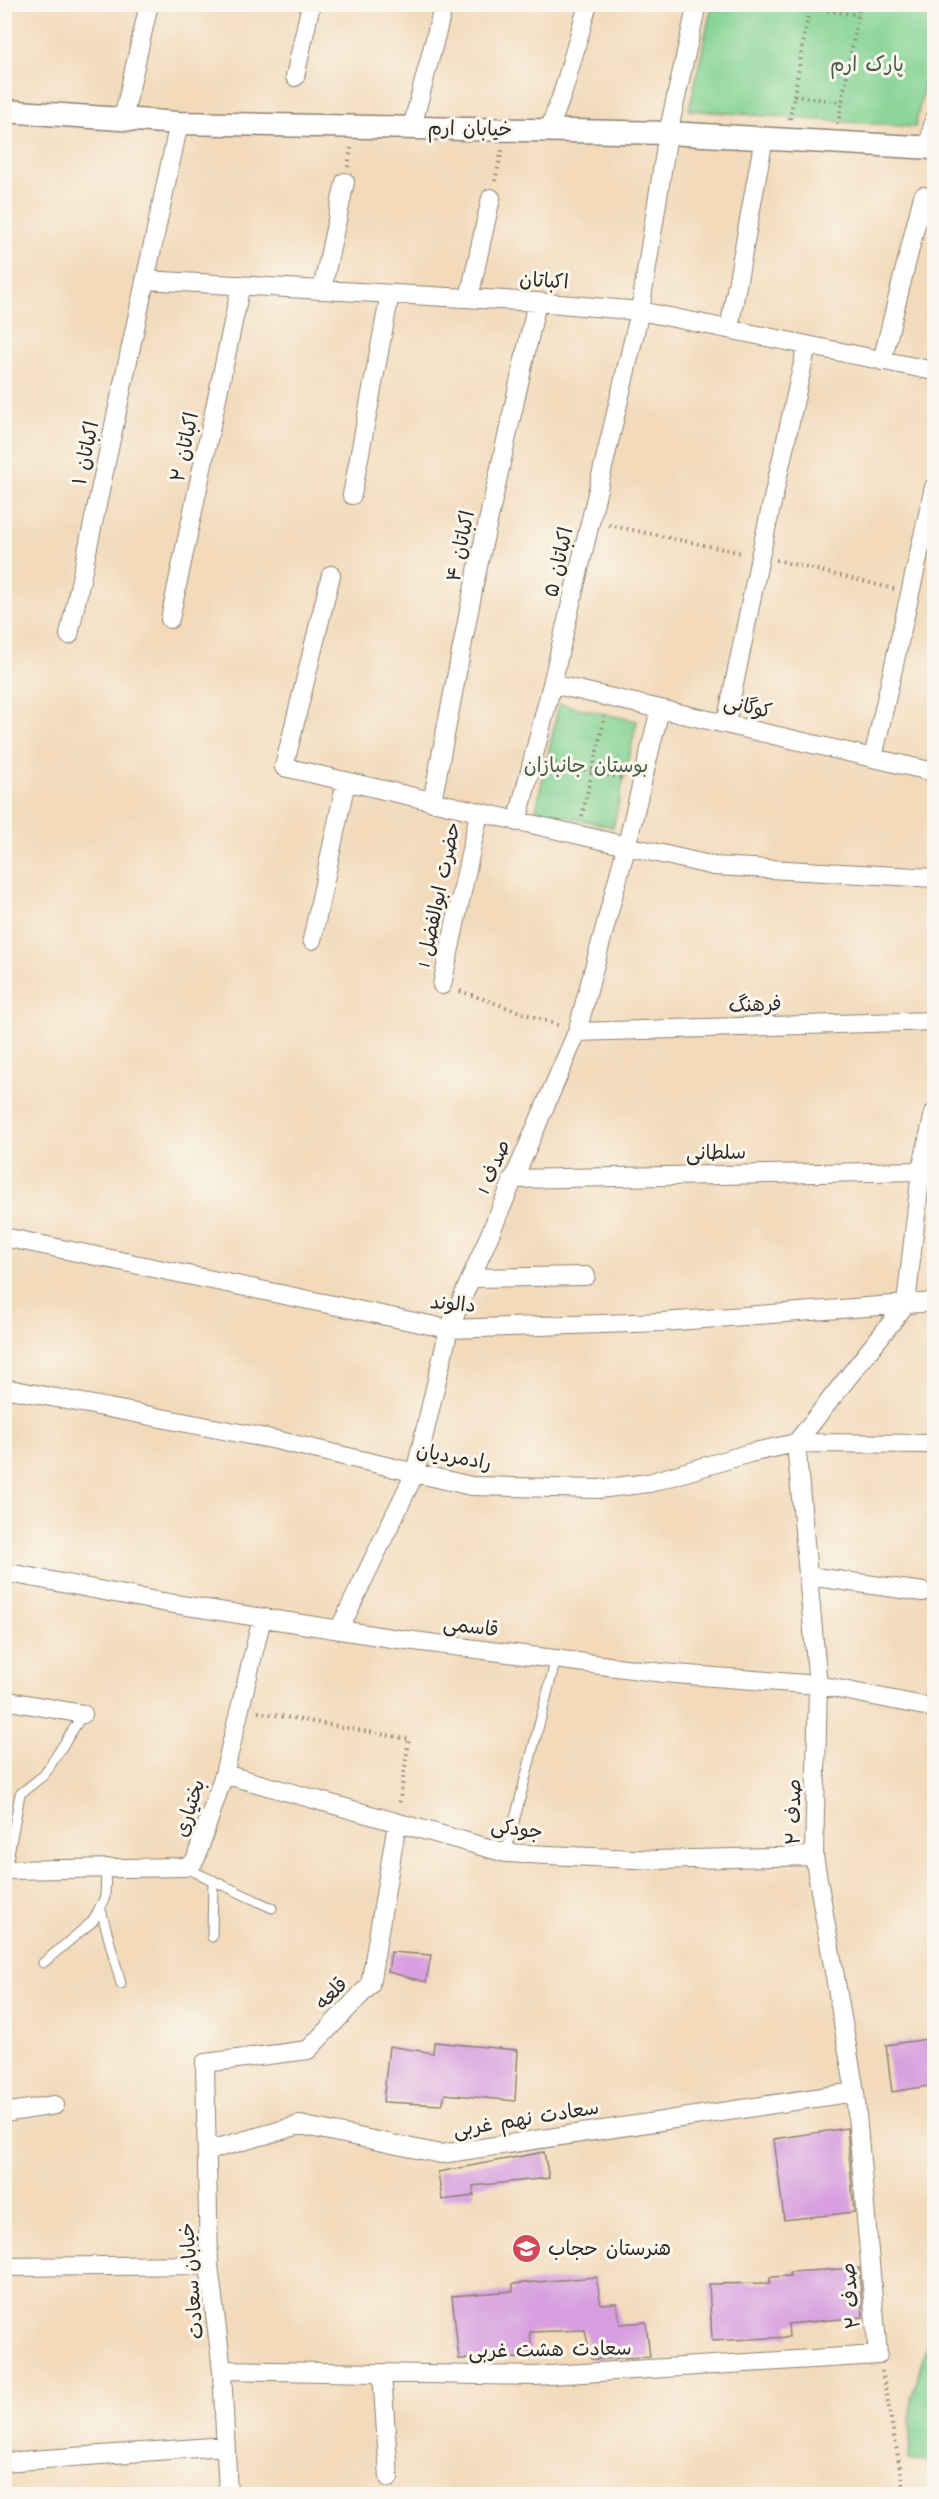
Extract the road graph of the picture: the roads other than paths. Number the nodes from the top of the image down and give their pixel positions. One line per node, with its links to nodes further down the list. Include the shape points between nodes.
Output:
1 (149, 4): 8 (street)
2 (311, 4): 6 (street)
3 (444, 4): 11 (street)
4 (588, 4): 12 (street)
5 (697, 4): 13 (street, اکباتان ۵)
6 (295, 77)
7 (4, 111): 8 (street, خیابان ارم)
8 (123, 119): 10 (street, خیابان ارم)
9 (934, 120): 15 (street)
10 (179, 123): 11 (street, خیابان ارم); 19 (street, اکباتان ۱)
11 (412, 127): 12 (street, خیابان ارم)
12 (549, 130): 13 (street, خیابان ارم)
13 (668, 133): 14 (street, خیابان ارم); 25 (street, اکباتان ۵)
14 (764, 138): 15 (street, خیابان ارم); 26 (street)
15 (932, 148)
16 (345, 182): 21 (street)
17 (923, 196): 28 (street)
18 (491, 198): 23 (street)
19 (145, 280): 20 (street, اکباتان); 34 (street, اکباتان ۱)
20 (241, 285): 21 (street, اکباتان); 33 (street, اکباتان ۲)
21 (322, 290): 22 (street, اکباتان)
22 (390, 294): 23 (street, اکباتان); 31 (street)
23 (469, 298): 24 (street, اکباتان)
24 (537, 302): 25 (street, اکباتان); 41 (street, اکباتان ۴, via 475,580)
25 (640, 311): 26 (street, اکباتان); 35 (street, اکباتان ۵)
26 (729, 330): 27 (street, اکباتان)
27 (807, 345): 28 (street, اکباتان); 37 (street)
28 (882, 361): 29 (street, اکباتان)
29 (934, 371)
30 (934, 487): 38 (street)
31 (352, 495)
32 (331, 575): 40 (street, via 284,767)
33 (170, 619)
34 (69, 635)
35 (552, 684): 36 (street, کوگانی); 43 (street, اکباتان ۵)
36 (660, 709): 37 (street, کوگانی); 44 (street, صدف 1)
37 (726, 724): 38 (street, کوگانی)
38 (873, 758): 39 (street, کوگانی)
39 (934, 772)
40 (346, 781): 41 (street); 46 (street)
41 (432, 802): 42 (street)
42 (478, 813): 43 (street); 47 (street, حضرت ابوالفضل 1)
43 (517, 822): 44 (street)
44 (626, 848): 45 (street, via 714,866); 49 (street, صدف 1)
45 (934, 878)
46 (312, 940)
47 (442, 985)
48 (934, 1021): 49 (street, فرهنگ)
49 (577, 1032): 52 (street, صدف 1)
50 (934, 1113): 51 (street)
51 (921, 1171): 52 (street, سلطانی); 57 (street)
52 (512, 1179): 55 (street, صدف 1)
53 (4, 1237): 58 (street, دالوند)
54 (586, 1276): 55 (street)
55 (471, 1278): 58 (street, صدف 1)
56 (934, 1302): 57 (street, دالوند)
57 (906, 1304): 58 (street, دالوند, via 663,1322); 60 (street)
58 (449, 1329): 62 (street, صدف 1)
59 (4, 1388): 62 (street, رادمردیان, via 276,1440)
60 (796, 1443): 61 (street, رادمردیان); 62 (street, رادمردیان, via 649,1484 598,1489 471,1486); 64 (street, صدف ۲)
61 (934, 1444)
62 (415, 1473): 67 (street, صدف 1)
63 (4, 1572): 66 (street, قاسمی)
64 (808, 1576): 65 (street); 69 (street, صدف ۲)
65 (923, 1592)
66 (262, 1618): 67 (street, قاسمی); 73 (street, بختیاری)
67 (339, 1630): 68 (street, قاسمی)
68 (556, 1659): 69 (street, قاسمی, via 663,1673); 75 (lane)
69 (818, 1685): 71 (street, قاسمی); 76 (street, صدف ۲)
70 (4, 1700): 72 (street)
71 (934, 1708)
72 (83, 1714): 79 (lane, via 44,1774 20,1794)
73 (224, 1774): 74 (street, جودکی); 77 (street, بختیاری, via 196,1858)
74 (396, 1822): 75 (street, جودکی); 86 (street, قلعه, via 370,1985 308,2050)
75 (506, 1853): 76 (street, جودکی, via 656,1860)
76 (814, 1856): 87 (street, صدف ۲)
77 (184, 1867): 78 (street, بختیاری); 80 (lane)
78 (106, 1869): 79 (street, بختیاری); 81 (lane, via 105,1897)
79 (5, 1870)
80 (213, 1880): 82 (lane); 83 (lane)
81 (100, 1906): 84 (lane, via 93,1921); 85 (lane)
82 (272, 1908)
83 (212, 1937)
84 (43, 1963)
85 (121, 1984)
86 (205, 2063): 90 (street, خیابان سعادت)
87 (855, 2092): 90 (street, سعادت نهم غربی, via 441,2154 300,2125); 93 (street, صدف ۲)
88 (55, 2105): 89 (street)
89 (4, 2113)
90 (207, 2151): 91 (street, خیابان سعادت)
91 (209, 2265): 92 (street); 94 (street, خیابان سعادت)
92 (4, 2267)
93 (878, 2355): 95 (street, سعادت هشت غربی, via 534,2376)
94 (222, 2370): 95 (street, سعادت هشت غربی); 96 (street, خیابان سعادت)
95 (382, 2373): 98 (street)
96 (225, 2446): 97 (street); 99 (street, خیابان سعادت)
97 (4, 2462)
98 (389, 2478)
99 (228, 2494)

